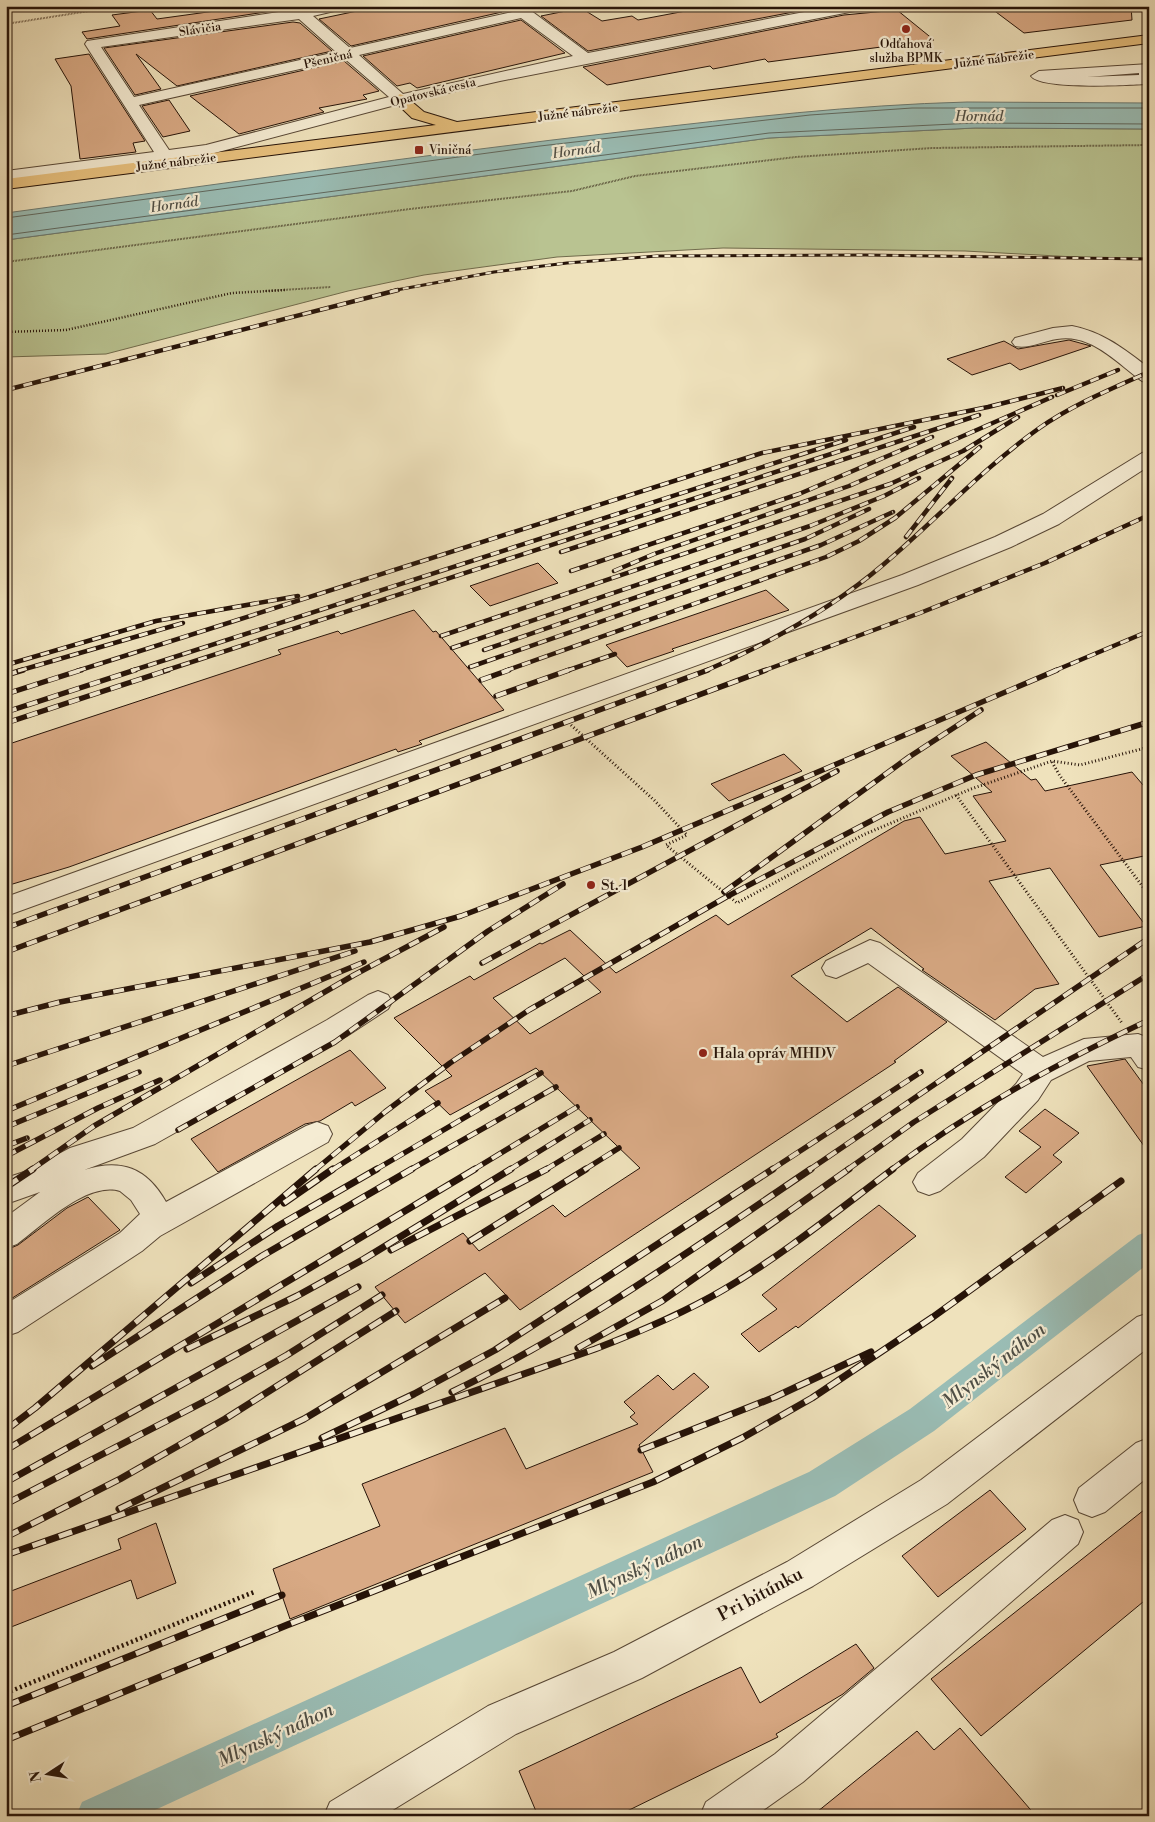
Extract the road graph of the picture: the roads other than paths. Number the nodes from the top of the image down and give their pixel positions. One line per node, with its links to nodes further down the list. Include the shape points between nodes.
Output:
1 (338, 6): 7 (street, Slávičia)
2 (860, 6): 6 (street, Opatovská cesta)
3 (917, 6): 4 (street)
4 (912, 7)
5 (519, 10): 10 (street, Pšeničná); 11 (street)
6 (815, 10): 11 (street, Opatovská cesta)
7 (302, 14): 10 (street); 14 (street, Slávičia, via 92,44)
8 (1149, 39): 16 (highway, Južné nábrežie)
9 (1149, 48): 21 (highway, Južné nábrežie)
10 (349, 54): 13 (street); 14 (street, Pšeničná)
11 (585, 58): 13 (street, Opatovská cesta)
12 (1147, 68): 12 (street, via 1128,68 1039,76 1090,82 1148,79)
13 (400, 99): 15 (highway); 18 (street, Opatovská cesta, via 242,142)
14 (130, 104): 18 (street)
15 (418, 115): 16 (highway); 17 (highway, via 420,119 416,125)
16 (468, 126): 17 (highway, Južné nábrežie)
17 (394, 135): 20 (highway, Južné nábrežie)
18 (165, 156): 19 (street, Opatovská cesta)
19 (6, 176)
20 (6, 184)
21 (6, 194)
22 (1022, 342): 23 (street, via 1054,334 1086,334)
23 (1149, 377)
24 (1149, 457): 25 (street, via 1051,519 910,580)
25 (6, 907)
26 (836, 968): 29 (street, via 870,950 1020,1054)
27 (378, 1002): 32 (street, via 144,1136 81,1157 38,1180)
28 (1143, 1052): 29 (street, via 1084,1050)
29 (1040, 1072): 31 (street, via 1027,1092 972,1148)
30 (317, 1134): 33 (street)
31 (929, 1182)
32 (6, 1191)
33 (149, 1227): 34 (street, via 156,1214 147,1197 132,1181 115,1176 93,1179 70,1188); 35 (street)
34 (6, 1235)
35 (6, 1322)
36 (1149, 1327): 40 (street, Pri bitúnku, via 934,1492 808,1568 628,1664 502,1720)
37 (1149, 1454): 38 (street)
38 (1092, 1500)
39 (1065, 1532): 41 (street, via 789,1768)
40 (344, 1816)
41 (720, 1816)

